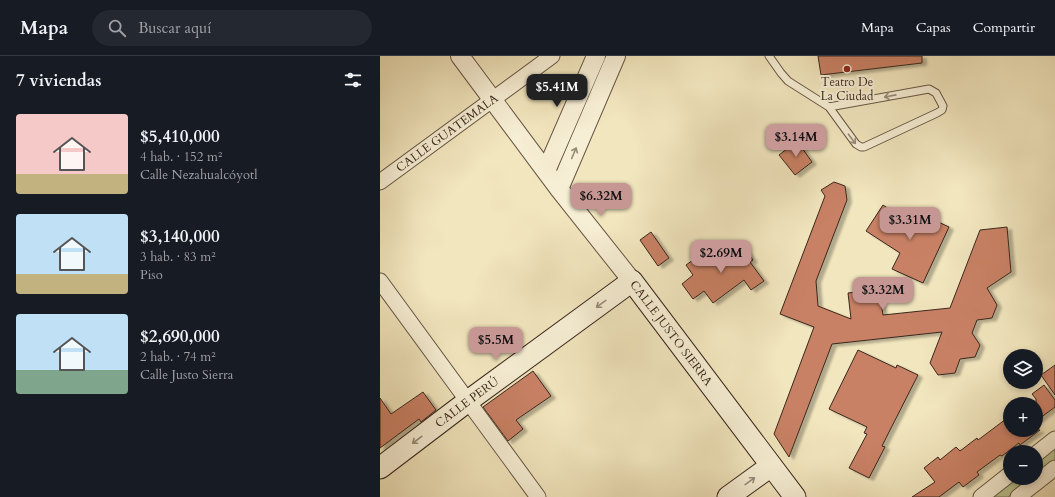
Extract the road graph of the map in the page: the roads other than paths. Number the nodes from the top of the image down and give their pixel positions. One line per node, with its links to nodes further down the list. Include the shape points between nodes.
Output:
1 (460, 56): 6 (street, CALLE JUSTO SIERRA)
2 (552, 56): 6 (street, CALLE GUATEMALA)
3 (596, 56): 8 (street)
4 (616, 56): 10 (street, one-way to 4)
5 (769, 56): 7 (lane, via 788,81)
6 (492, 100): 8 (street, CALLE JUSTO SIERRA); 9 (street, CALLE GUATEMALA)
7 (829, 107): 7 (lane, one-way to 7, via 856,144 864,147 938,113 943,106 936,93 929,89)
8 (546, 171): 10 (street, CALLE JUSTO SIERRA)
9 (380, 182)
10 (559, 189): 12 (street, CALLE JUSTO SIERRA)
11 (380, 281): 13 (street)
12 (632, 281): 13 (main road, CALLE PERÚ, one-way to 13); 16 (main road, CALLE JUSTO SIERRA)
13 (468, 401): 17 (main road, CALLE PERÚ, one-way to 17); 20 (street)
14 (1055, 439): 15 (street)
15 (1043, 448)
16 (771, 466): 21 (main road, one-way to 16); 22 (main road, CALLE JUSTO SIERRA)
17 (380, 468)
18 (1055, 468): 24 (street)
19 (1003, 480): 23 (street)
20 (538, 497)
21 (728, 497)
22 (795, 497)
23 (981, 497)
24 (1018, 497)

